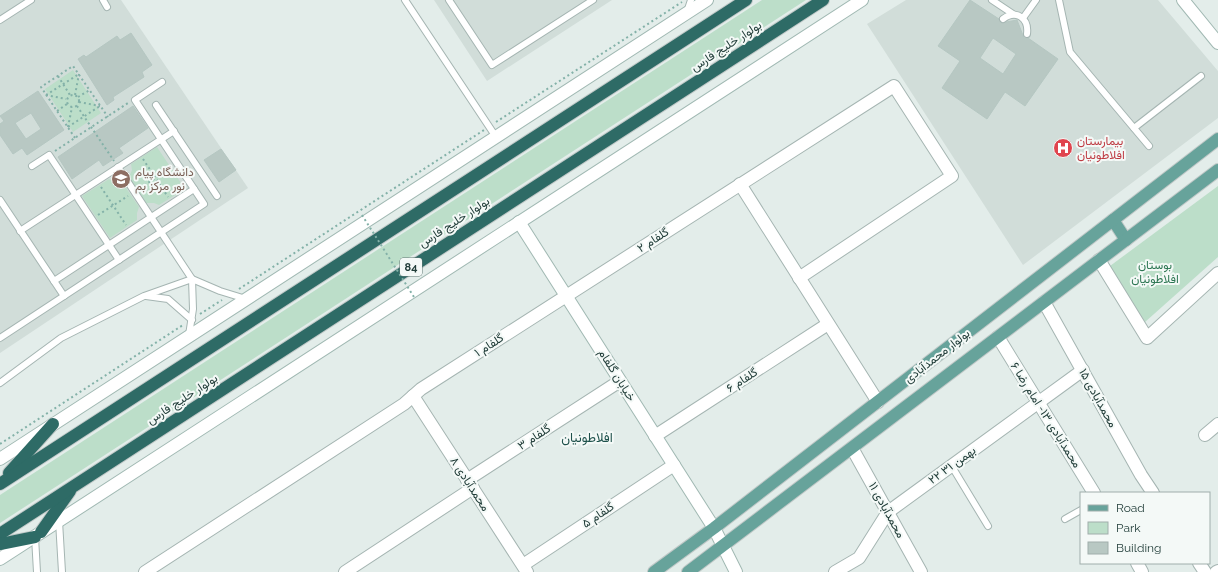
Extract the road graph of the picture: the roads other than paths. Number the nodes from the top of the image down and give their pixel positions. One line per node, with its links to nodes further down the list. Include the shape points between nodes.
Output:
1 (31, 0): 20 (lane)
2 (102, 0): 15 (lane)
3 (406, 0): 28 (lane)
4 (449, 0): 5 (lane, via 492,65)
5 (593, 0)
6 (691, 0): 16 (lane)
7 (707, 0): 16 (street)
8 (746, 0): 77 (highway)
9 (823, 0): 79 (highway, بولوار خلیج فارس / 84)
10 (862, 0): 42 (street)
11 (992, 0): 17 (lane)
12 (1036, 0): 18 (lane)
13 (1059, 0): 26 (lane, via 1070,52)
14 (1183, 0): 22 (street)
15 (107, 7)
16 (686, 14): 28 (street)
17 (1013, 14): 18 (lane); 19 (lane)
18 (1023, 18): 21 (lane, via 1028,28)
19 (1003, 19)
20 (0, 20)
21 (1027, 34)
22 (1218, 42)
23 (1201, 76): 26 (lane)
24 (162, 82): 29 (lane, via 134,100)
25 (156, 105): 27 (lane)
26 (1134, 128): 31 (lane)
27 (174, 131): 29 (lane); 38 (lane)
28 (492, 132): 56 (street)
29 (161, 139): 33 (lane); 36 (lane)
30 (1218, 139): 41 (main road, بولوار محمدآبادی)
31 (1149, 146)
32 (32, 166): 37 (lane, via 49,155)
33 (118, 167): 37 (lane); 40 (lane)
34 (1218, 170): 45 (main road, بولوار محمدآبادی)
35 (740, 184): 51 (street); 51 (street, گلفام ۲, via 894,86 952,176); 55 (street, گلفام ۲)
36 (194, 189): 40 (lane); 44 (lane, via 204,204)
37 (76, 195): 43 (lane); 46 (lane)
38 (217, 196)
39 (0, 200): 43 (lane)
40 (151, 217): 44 (lane); 46 (lane)
41 (1113, 220): 45 (main road); 67 (main road, بولوار محمدآبادی)
42 (519, 222): 55 (street, خیابان گلفام); 85 (street)
43 (20, 231): 52 (lane)
44 (162, 232): 47 (lane); 50 (lane)
45 (1126, 240): 48 (main road, بولوار محمدآبادی)
46 (109, 244): 47 (lane); 52 (lane)
47 (119, 260): 53 (lane)
48 (1099, 260): 49 (street, via 1147,338); 57 (main road, بولوار محمدآبادی)
49 (1218, 273)
50 (192, 278): 54 (lane); 56 (lane); 58 (lane)
51 (799, 278): 59 (street)
52 (54, 281): 53 (lane)
53 (64, 296): 62 (lane)
54 (144, 296): 58 (lane, via 168,299); 65 (lane, via 61,338)
55 (566, 296): 64 (street, خیابان گلفام); 66 (street, گلفام ۱)
56 (246, 299): 60 (street)
57 (1044, 302): 61 (main road, بولوار محمدآبادی); 63 (street, محمدآبادی ۱۵)
58 (192, 320): 60 (lane)
59 (828, 324): 67 (street); 72 (street, گلفام ۶)
60 (189, 336): 69 (street)
61 (998, 337): 68 (street, محمدآبادی ۱۳- امام رضا ۶); 73 (main road, بولوار محمدآبادی)
62 (0, 338)
63 (1083, 370): 68 (street, ۲۲ بهمن ۳۱); 81 (street, محمدآبادی ۱۵)
64 (620, 381): 72 (street, خیابان گلفام); 78 (street, گلفام ۳)
65 (0, 383)
66 (413, 396): 78 (street, محمدآبادی ۸); 96 (street, گلفام ۱)
67 (878, 402): 87 (main road, بولوار محمدآبادی)
68 (1038, 402): 76 (street, ۲۲ بهمن ۳۱); 80 (street, محمدآبادی ۱۳- امام رضا ۶)
69 (52, 424): 74 (street); 77 (highway)
70 (1218, 424): 71 (street)
71 (1205, 435)
72 (655, 436): 75 (street, خیابان گلفام)
73 (852, 448): 83 (street, محمدآبادی ۱۱); 91 (main road, بولوار محمدآبادی)
74 (0, 458)
75 (674, 465): 87 (street, خیابان گلفام); 93 (street, گلفام ۵)
76 (951, 466): 83 (street, ۲۲ بهمن ۳۱); 86 (lane)
77 (0, 484)
78 (470, 484): 93 (street, محمدآبادی ۸); 97 (street, گلفام ۳)
79 (73, 486): 88 (highway, بولوار خلیج فارس / 84); 89 (highway)
80 (1093, 492)
81 (1152, 492)
82 (1080, 511): 84 (lane)
83 (888, 512): 101 (street, ۲۲ بهمن ۳۱, via 859,558); 102 (street, محمدآبادی ۱۱)
84 (1065, 519)
85 (59, 521): 89 (street); 95 (lane)
86 (988, 526)
87 (714, 528): 91 (street, خیابان گلفام); 98 (main road, بولوار محمدآبادی)
88 (0, 534)
89 (38, 535): 90 (highway); 92 (street); 94 (lane)
90 (0, 544)
91 (723, 545): 99 (main road, بولوار محمدآبادی); 100 (street, خیابان گلفام)
92 (0, 559)
93 (525, 568)
94 (37, 572)
95 (62, 572)
96 (144, 572)
97 (345, 572)
98 (654, 572)
99 (688, 572)
100 (736, 572)
101 (835, 572)
102 (921, 572)

